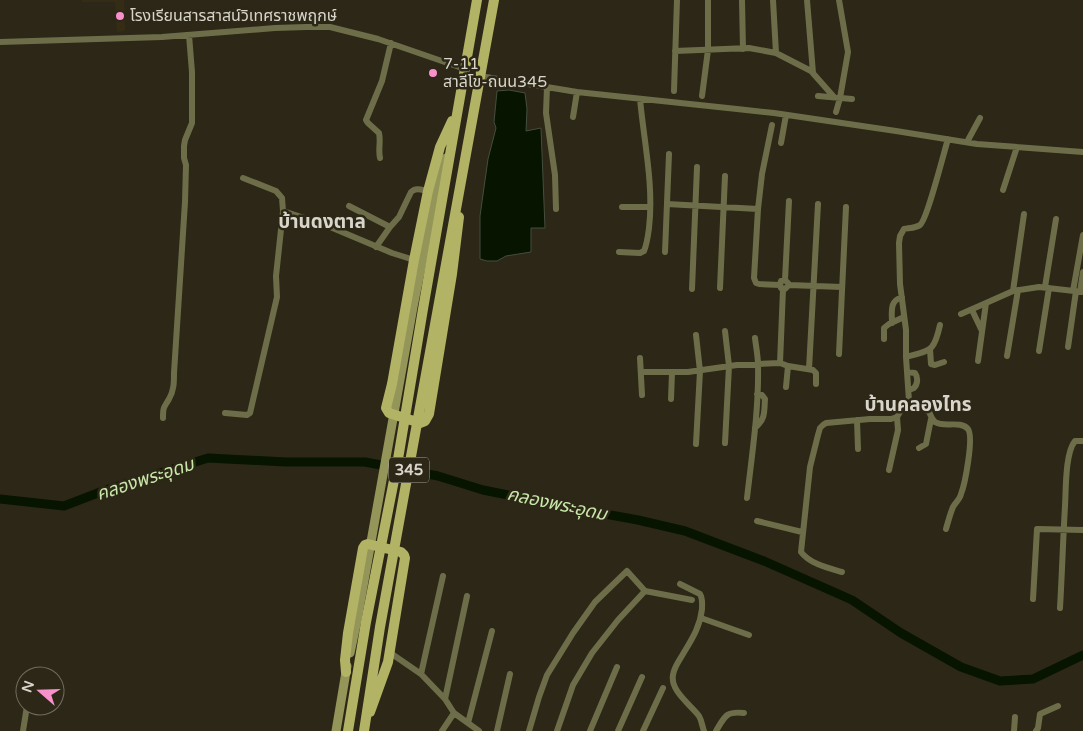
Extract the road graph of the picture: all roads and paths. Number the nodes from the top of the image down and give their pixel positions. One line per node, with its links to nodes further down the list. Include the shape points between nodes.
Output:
1 (477, 0): 16 (main road, 345)
2 (494, 0): 18 (main road, 345)
3 (677, 0): 14 (street)
4 (708, 0): 13 (street)
5 (742, 0): 12 (street)
6 (774, 0): 15 (street)
7 (807, 0): 17 (street)
8 (839, 0): 24 (street, via 848,52)
9 (189, 35): 10 (street); 11 (street, via 316,26); 112 (street, via 192,123 184,146 185,202 174,382 163,407)
10 (0, 42)
11 (391, 43): 16 (street); 40 (street, via 382,81 366,120 379,133)
12 (743, 48): 13 (street); 15 (street)
13 (708, 50): 14 (street); 22 (street)
14 (675, 51): 20 (street)
15 (776, 53): 17 (street)
16 (465, 69): 27 (main road, 345)
17 (813, 73): 24 (street)
18 (480, 76): 19 (street); 38 (main road, 345)
19 (547, 87): 21 (street); 55 (street, via 546,113 555,175)
20 (674, 91)
21 (576, 92): 25 (street); 30 (street)
22 (702, 96)
23 (818, 96): 24 (street)
24 (837, 98): 26 (street); 28 (street)
25 (640, 99): 32 (street, via 737,108); 52 (street)
26 (852, 99)
27 (457, 112): 45 (main road, via 440,147); 136 (main road, 345, via 418,308 397,465)
28 (836, 112)
29 (786, 115): 32 (street); 33 (street); 35 (street)
30 (573, 117)
31 (980, 118): 34 (street)
32 (773, 120): 56 (street)
33 (948, 139): 34 (street); 76 (street, via 922,222 904,229 900,236)
34 (967, 142): 36 (street)
35 (781, 143)
36 (1017, 148): 37 (street); 44 (street)
37 (1083, 152)
38 (465, 153): 66 (main road, via 458,235 429,414 420,423 389,413 386,408); 153 (main road, 345)
39 (669, 154): 47 (street)
40 (380, 158)
41 (697, 167): 51 (street)
42 (725, 176): 53 (street)
43 (243, 178): 57 (street, via 276,191 282,198)
44 (1003, 190)
45 (428, 191): 60 (street, via 413,189); 66 (main road)
46 (789, 201): 68 (street)
47 (667, 204): 51 (street); 64 (street)
48 (818, 204): 69 (street)
49 (349, 206): 60 (street)
50 (622, 206): 52 (street)
51 (696, 206): 53 (street); 73 (street)
52 (650, 207): 63 (street, via 644,251)
53 (724, 207): 56 (street); 71 (street)
54 (846, 207): 70 (street)
55 (556, 209)
56 (758, 209): 68 (street, via 754,278 760,284)
57 (282, 211): 62 (street); 110 (street, via 276,276 278,297 250,413 244,416)
58 (1024, 214): 74 (street)
59 (1056, 219): 72 (street)
60 (390, 228): 62 (street)
61 (1083, 235): 65 (street)
62 (376, 247): 66 (street)
63 (619, 252)
64 (666, 252)
65 (1081, 254): 75 (street)
66 (414, 260)
67 (1083, 272): 75 (street)
68 (784, 285): 69 (street); 97 (street)
69 (814, 286): 70 (street); 101 (street)
70 (842, 287): 91 (street)
71 (720, 288)
72 (1047, 288): 74 (street); 75 (street); 90 (street)
73 (692, 289)
74 (1015, 290): 77 (street); 92 (street)
75 (1078, 291): 88 (street)
76 (902, 297): 80 (street); 81 (street, via 893,303)
77 (986, 303): 78 (street); 84 (street)
78 (972, 310): 79 (street); 84 (street)
79 (961, 314)
80 (904, 317): 81 (street); 93 (street)
81 (892, 323): 87 (street, via 884,328)
82 (940, 325): 89 (street, via 936,342)
83 (725, 331): 99 (street)
84 (982, 332): 95 (street)
85 (696, 335): 102 (street)
86 (755, 338): 98 (street)
87 (884, 339)
88 (1068, 347)
89 (930, 349): 93 (street); 96 (street, via 931,364)
90 (1038, 351)
91 (839, 354)
92 (1007, 356)
93 (906, 357): 109 (street)
94 (640, 358): 103 (street)
95 (978, 361)
96 (944, 362)
97 (780, 363): 98 (street); 100 (street)
98 (758, 364): 99 (street); 121 (street)
99 (729, 366): 102 (street); 116 (street)
100 (788, 366): 101 (street); 106 (street)
101 (809, 369): 105 (street, via 815,371)
102 (700, 371): 104 (street); 117 (street)
103 (641, 372): 104 (street); 107 (street)
104 (672, 373): 108 (street)
105 (816, 384)
106 (786, 387)
107 (642, 395)
108 (671, 399)
109 (909, 401): 111 (street); 113 (street, via 928,412)
110 (225, 413)
111 (897, 417): 114 (street); 120 (street, via 898,430)
112 (163, 418)
113 (931, 419): 118 (street, via 926,444); 123 (street, via 964,427 970,434 962,492)
114 (858, 420): 119 (street); 126 (street, via 826,423 820,428 810,466)
115 (1083, 441): 124 (street, via 1074,441 1069,454)
116 (725, 443)
117 (696, 444)
118 (919, 448)
119 (858, 449)
120 (889, 470)
121 (747, 498)
122 (757, 521): 126 (street)
123 (946, 529)
124 (1064, 530): 125 (street); 132 (street, via 1037,529); 134 (street)
125 (1083, 530)
126 (802, 532): 127 (street, via 800,548 804,556 826,568)
127 (842, 572)
128 (443, 576): 142 (street)
129 (680, 584): 135 (street, via 700,594)
130 (645, 591): 133 (street); 160 (street, via 627,571 595,602 547,675); 161 (street, via 592,653 573,685)
131 (467, 596): 146 (street)
132 (1033, 599)
133 (692, 600)
134 (1060, 608)
135 (701, 618): 138 (street); 165 (street, via 672,677 679,694 700,718)
136 (361, 621): 141 (main road, 345); 156 (main road, 345)
137 (492, 631): 152 (street)
138 (749, 635)
139 (389, 652): 141 (main road, via 404,555 368,544 363,548 348,633 344,660); 142 (street); 153 (main road, via 380,688)
140 (617, 667): 162 (street)
141 (346, 672): 155 (main road, 345)
142 (421, 674): 146 (street)
143 (510, 674): 159 (street)
144 (642, 677): 163 (street)
145 (663, 688): 164 (street)
146 (445, 699): 148 (street)
147 (1058, 706): 168 (street, via 1040,714)
148 (454, 713): 152 (street); 157 (street)
149 (744, 713): 166 (street, via 732,712 725,716)
150 (25, 716): 154 (street)
151 (1015, 717): 167 (street)
152 (468, 723): 158 (street)
153 (364, 726)
154 (23, 731)
155 (336, 731)
156 (348, 731)
157 (442, 731)
158 (478, 731)
159 (497, 731)
160 (529, 731)
161 (557, 731)
162 (590, 731)
163 (618, 731)
164 (643, 731)
165 (704, 731)
166 (716, 731)
167 (1014, 731)
168 (1036, 731)

